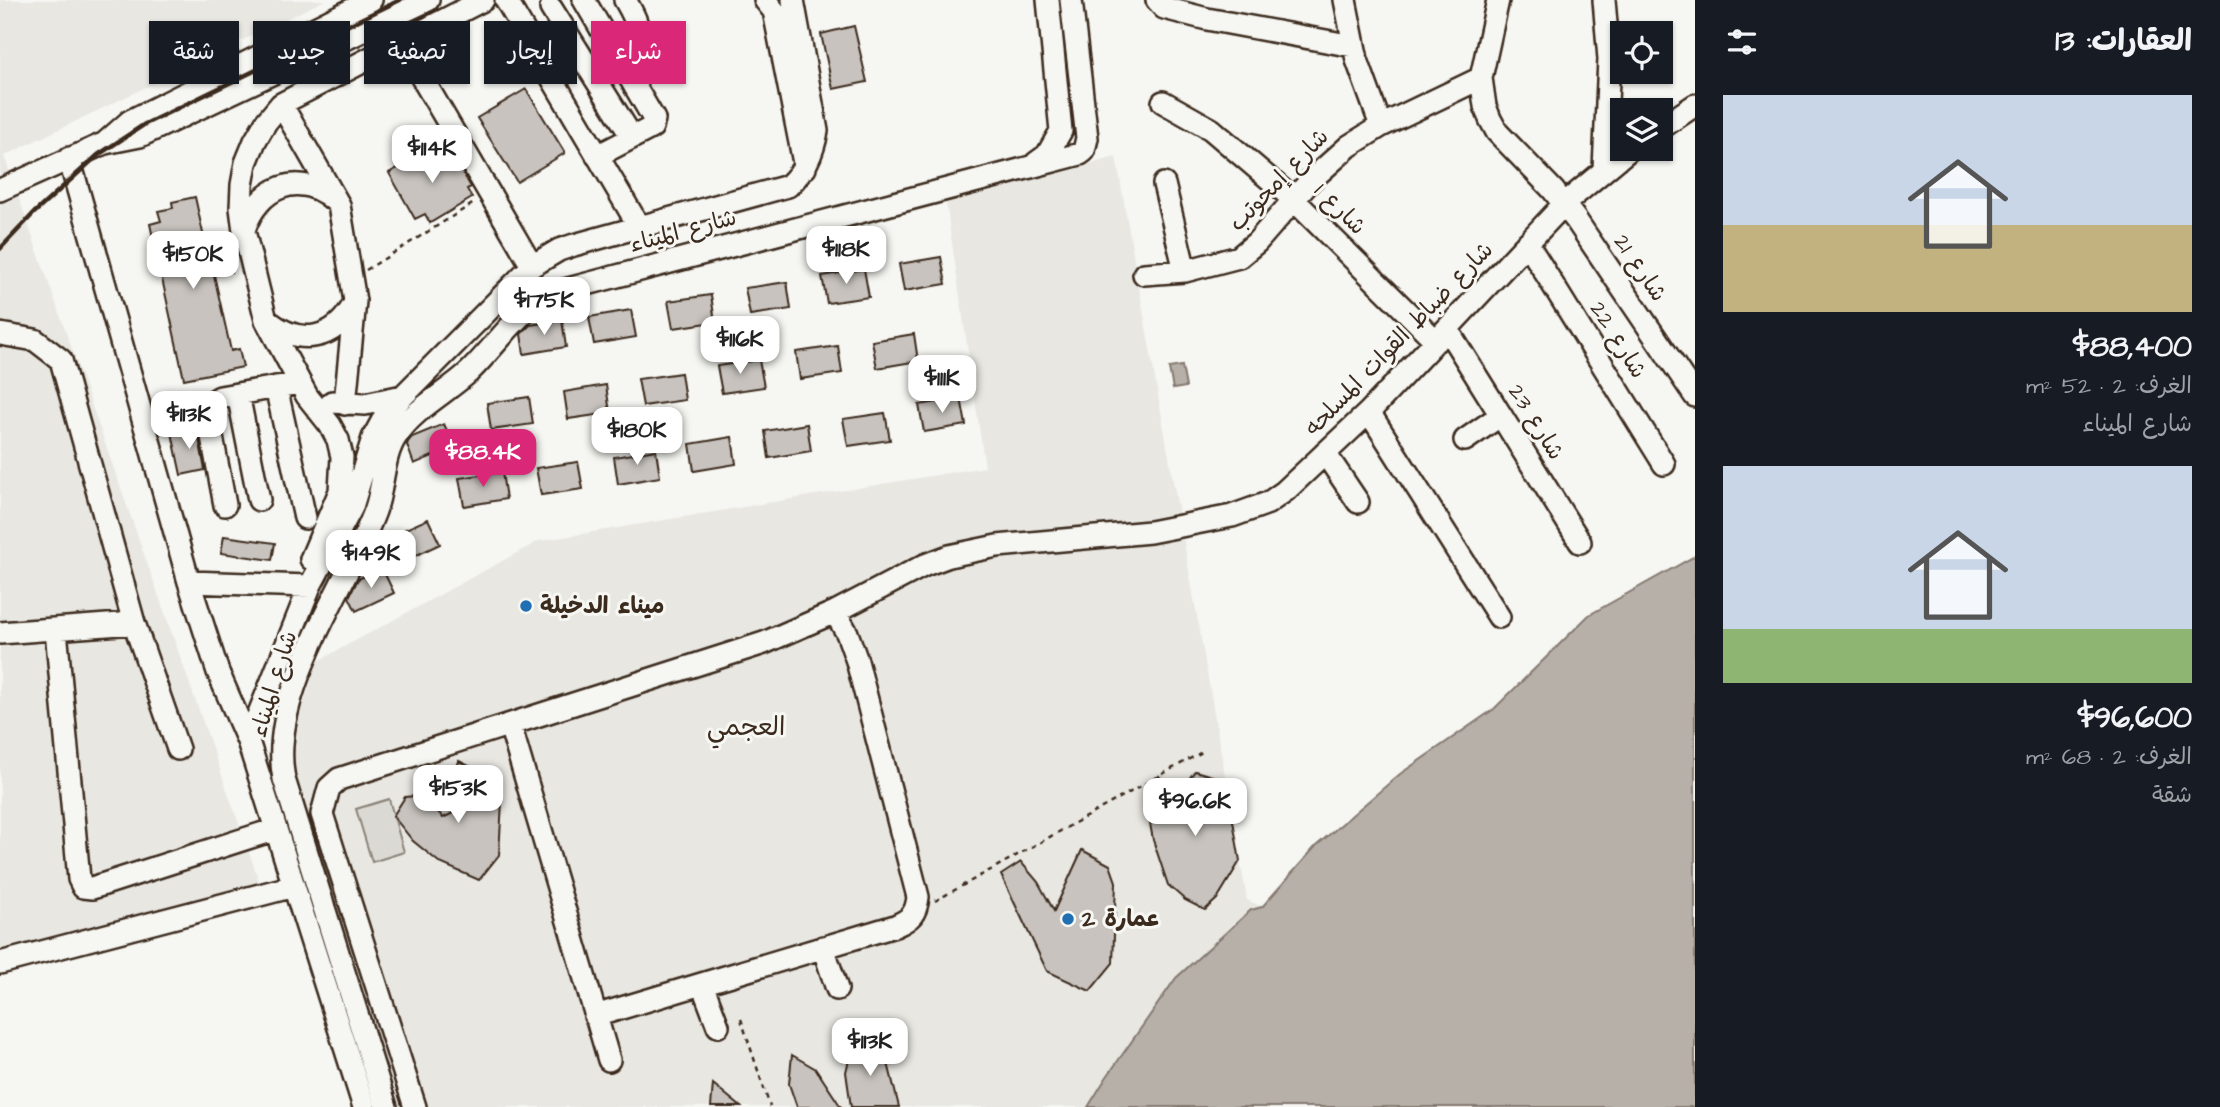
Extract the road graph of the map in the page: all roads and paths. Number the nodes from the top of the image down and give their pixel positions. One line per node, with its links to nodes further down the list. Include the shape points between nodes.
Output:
1 (371, 0): 30 (street, via 130,121)
2 (428, 0): 30 (street, via 140,136)
3 (483, 0): 16 (street)
4 (506, 0): 31 (street)
5 (584, 0): 17 (street)
6 (625, 0): 18 (street)
7 (1048, 0): 34 (street, via 1061,131)
8 (1071, 0): 34 (street, شارع الميناء, via 1086,145 1080,154)
9 (1157, 0): 15 (street, via 1164,8)
10 (1345, 0): 19 (street)
11 (1498, 0): 21 (street)
12 (1604, 0): 35 (street, via 1609,59)
13 (782, 4): 42 (street, via 805,168 788,186)
14 (551, 8): 29 (street)
15 (1208, 9): 19 (street)
16 (442, 21)
17 (596, 21)
18 (638, 21)
19 (1353, 46): 28 (street)
20 (364, 61): 25 (street)
21 (1481, 78): 28 (street, شارع إمحوتب); 40 (street, شارع 21, via 1485,106 1497,132)
22 (425, 84): 38 (street)
23 (633, 84): 29 (street, via 654,119 652,127)
24 (1163, 102): 39 (street, شارع 1, via 1211,129)
25 (281, 104): 41 (street); 43 (street, via 266,122 246,163 241,208)
26 (1693, 112): 27 (street)
27 (1673, 122)
28 (1381, 126): 39 (street, شارع إمحوتب, via 1337,155)
29 (632, 138): 31 (street)
30 (105, 143): 32 (street)
31 (597, 156): 42 (street)
32 (69, 158): 37 (street); 69 (street)
33 (1614, 161): 35 (street, شارع ضباط القوات المسلحه)
34 (1036, 164): 92 (street, شارع الميناء, via 549,294 532,304 470,371 399,431 389,449 374,512 296,685 280,759)
35 (1604, 169): 40 (street, شارع ضباط القوات المسلحه)
36 (1164, 184): 46 (street)
37 (0, 190)
38 (489, 194): 45 (street); 48 (path)
39 (1293, 199): 46 (street, شارع إمحوتب, via 1249,251); 52 (street, شارع 1)
40 (1564, 204): 44 (street, شارع ضباط القوات المسلحه); 57 (street, شارع 21)
41 (340, 205): 43 (street, via 310,186 283,187 260,200); 48 (street)
42 (640, 228): 45 (street, via 559,250)
43 (244, 231): 50 (street)
44 (1527, 243): 52 (street, شارع ضباط القوات المسلحه); 63 (street, شارع 22)
45 (532, 267): 56 (street)
46 (1185, 271): 47 (street, شارع إمحوتب)
47 (1144, 274)
48 (352, 279): 49 (street)
49 (355, 302): 50 (street, via 333,329 316,336 298,337); 58 (street)
50 (266, 320): 54 (street)
51 (0, 334): 73 (street, via 35,340 61,360)
52 (1442, 335): 59 (street, شارع ضباط القوات المسلحه); 60 (street, شارع 23)
53 (276, 387): 54 (street); 55 (street); 67 (street)
54 (303, 389): 58 (street); 70 (street, via 338,440 343,474)
55 (239, 394): 64 (street); 66 (street, via 214,399 207,410)
56 (403, 396): 58 (street); 70 (street, via 373,438 352,507)
57 (1695, 397)
58 (345, 404)
59 (1368, 412): 62 (street, شارع ضباط القوات المسلحه); 72 (street)
60 (1501, 415): 61 (street); 68 (street, شارع 23)
61 (1465, 440)
62 (1325, 453): 65 (street); 71 (street, شارع ضباط القوات المسلحه, via 1268,503 1232,516 1150,532 967,551 925,565)
63 (1664, 464)
64 (260, 500)
65 (1358, 502)
66 (225, 505)
67 (304, 518)
68 (1580, 542)
69 (189, 582): 70 (street); 77 (street, via 218,672)
70 (304, 586): 77 (street)
71 (835, 612): 76 (street, شارع ضباط القوات المسلحه, via 764,643); 82 (street, via 857,661 918,897)
72 (1499, 617)
73 (134, 623): 74 (street); 78 (street)
74 (55, 630): 75 (street); 80 (street, via 83,887 92,888)
75 (0, 633)
76 (510, 725): 87 (street); 93 (street, شارع ضباط القوات المسلحه, via 339,779 325,799 322,814 326,828)
77 (248, 741): 80 (street)
78 (178, 749)
79 (1202, 752): 82 (path)
80 (276, 829): 81 (street)
81 (294, 886): 84 (street); 91 (street)
82 (917, 911): 83 (street, via 895,926)
83 (823, 947): 85 (street); 86 (street)
84 (0, 963)
85 (702, 984): 87 (street); 89 (street)
86 (837, 989)
87 (595, 1016): 90 (street)
88 (741, 1019): 94 (path)
89 (718, 1026)
90 (609, 1060)
91 (364, 1107)
92 (386, 1107)
93 (415, 1107)
94 (770, 1107)

